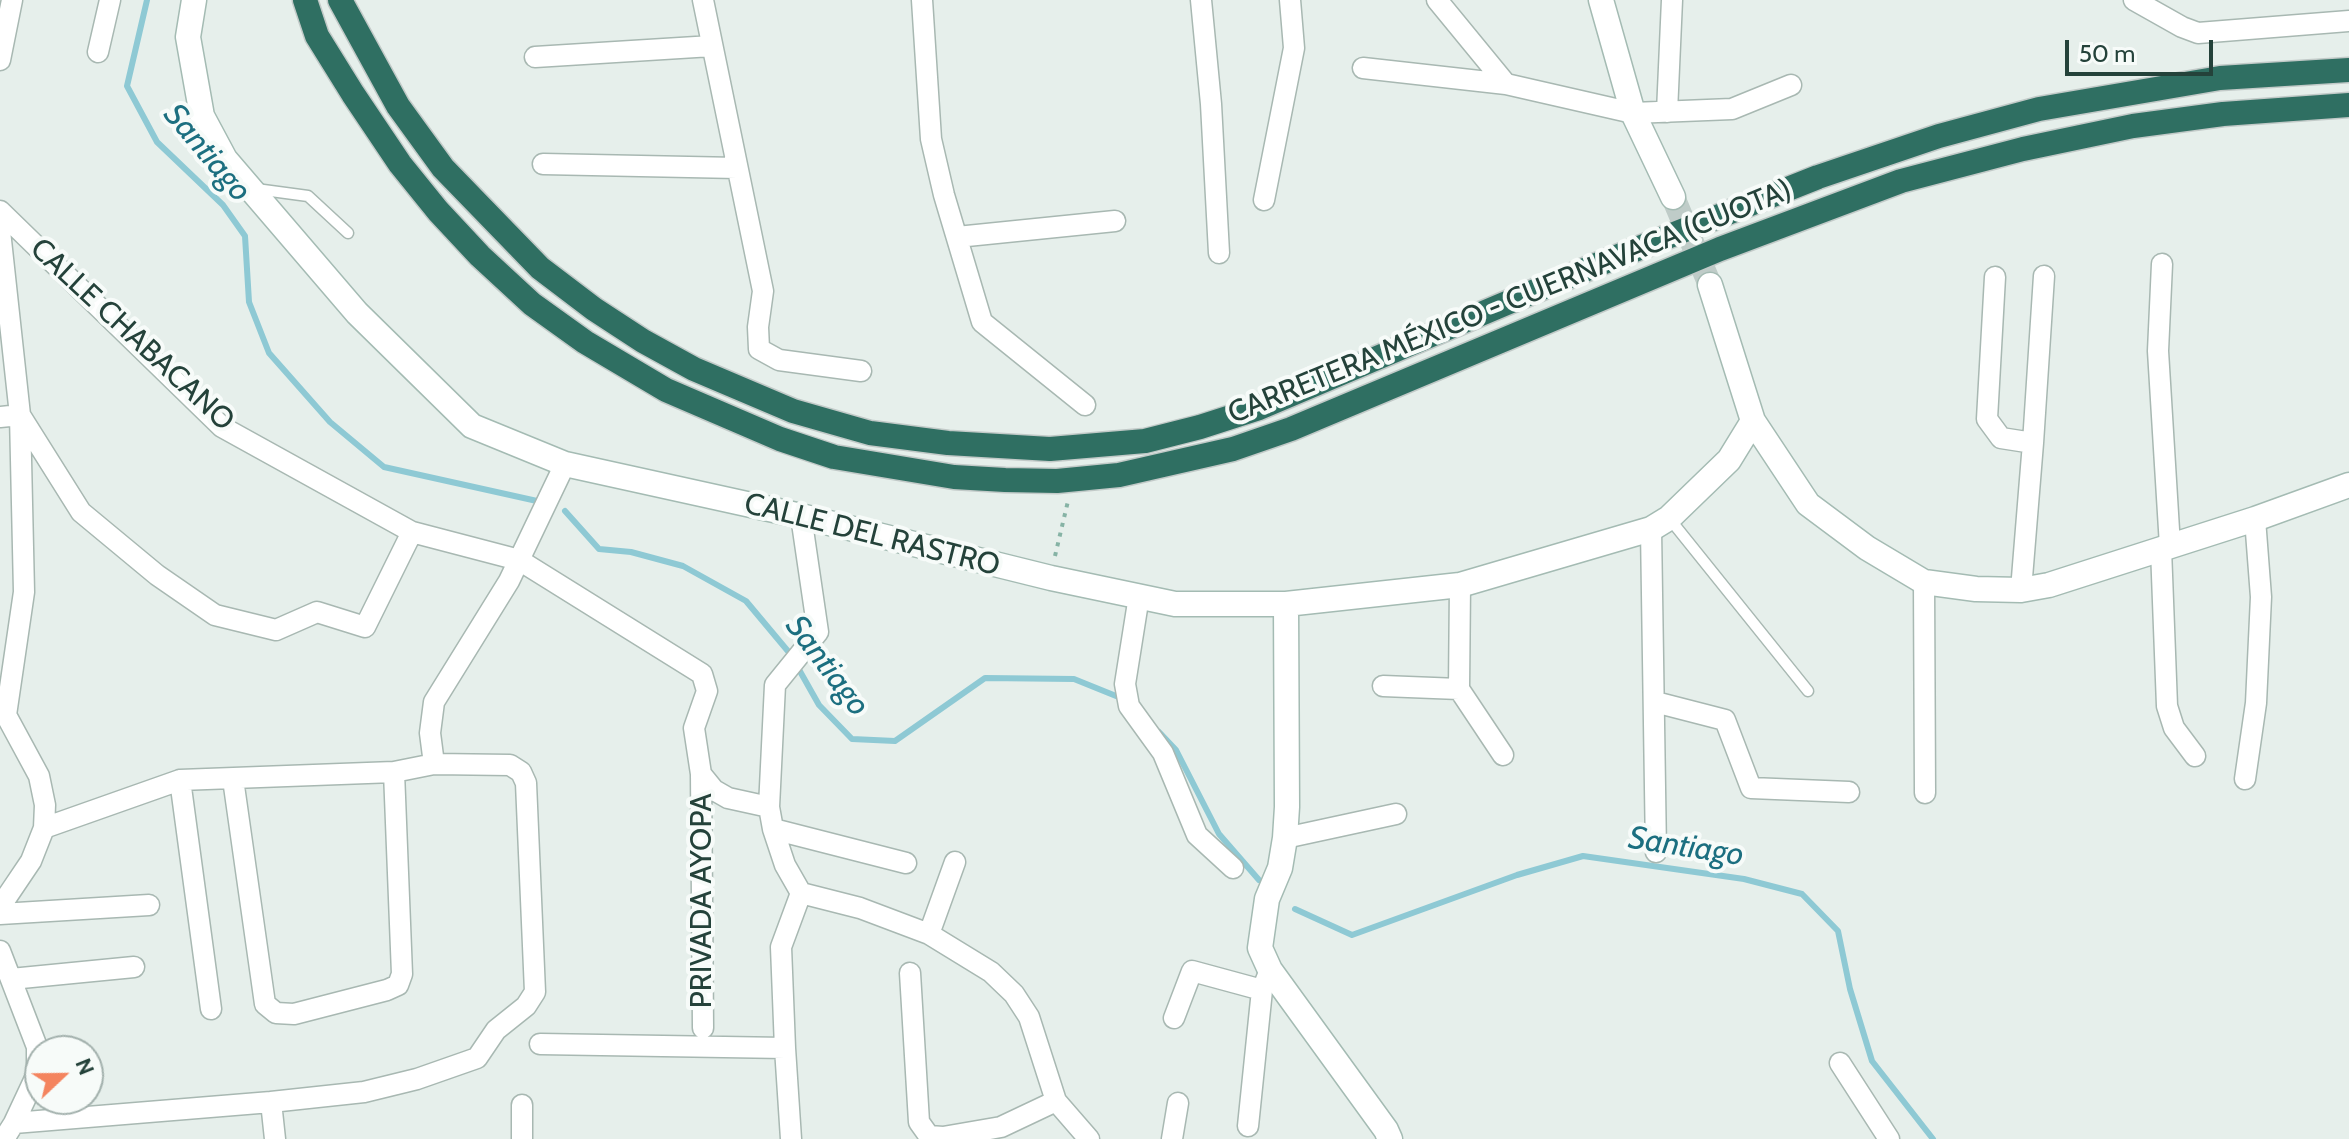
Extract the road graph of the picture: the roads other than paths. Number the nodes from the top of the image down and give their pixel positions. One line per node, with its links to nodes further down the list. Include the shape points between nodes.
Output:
1 (12, 0): 19 (street)
2 (110, 0): 17 (street)
3 (194, 0): 29 (main road, CALLE DEL RASTRO, via 188,37 202,116 225,159)
4 (305, 0): 24 (highway, CARRETERA MÉXICO - CUERNAVACA (CUOTA), via 317,36 353,94 438,211 532,304 585,342 666,390 780,439 882,466 1005,480 1119,475 1233,449 1720,249 1901,181 2133,126)
5 (340, 0): 21 (highway, CARRETERA MÉXICO - CUERNAVACA (CUOTA), via 398,106 443,168 540,268 643,341 793,411 870,433 1050,449 1145,441 1259,408 1636,249 1939,136 2039,109 2220,78)
6 (703, 0): 16 (street)
7 (922, 0): 36 (street, via 931,139)
8 (1201, 0): 37 (street)
9 (1290, 0): 31 (street, via 1294,48)
10 (1437, 0): 22 (street)
11 (1601, 0): 26 (main road)
12 (1672, 0): 25 (street)
13 (2134, 0): 14 (street)
14 (2171, 10): 15 (street, via 2198,33)
15 (2349, 21)
16 (712, 46): 18 (street); 28 (street)
17 (98, 52)
18 (535, 57)
19 (0, 60)
20 (1363, 68): 22 (street)
21 (2349, 70)
22 (1506, 84): 26 (street)
23 (1791, 85): 25 (street, via 1732,109)
24 (2349, 105)
25 (1667, 112): 26 (street)
26 (1633, 113): 30 (main road)
27 (543, 164): 28 (street)
28 (737, 168): 43 (street, via 763,291 759,349 779,360)
29 (250, 188): 35 (lane, via 308,196); 48 (main road, CALLE DEL RASTRO, via 357,313 472,426)
30 (1673, 197)
31 (1264, 200)
32 (0, 211): 53 (street, CALLE CHABACANO, via 222,427)
33 (1115, 221): 36 (street)
34 (0, 231): 42 (street)
35 (348, 233)
36 (957, 237): 44 (street, via 982,322)
37 (1219, 253)
38 (2162, 264): 54 (street, via 2158,351)
39 (2044, 276): 47 (street)
40 (1995, 277): 47 (street, via 1987,419 2001,438)
41 (1710, 285): 46 (main road)
42 (4, 306): 45 (street)
43 (861, 371)
44 (1085, 405)
45 (10, 416): 53 (street, via 81,512 215,615 276,630 317,612 365,627); 65 (street, via 24,592)
46 (1753, 421): 52 (main road, CALLE DEL RASTRO, via 1729,460); 56 (main road, via 1808,504)
47 (2033, 443): 58 (street)
48 (565, 464): 50 (main road, CALLE DEL RASTRO); 55 (street)
49 (2349, 485): 51 (main road)
50 (801, 516): 59 (main road, CALLE DEL RASTRO); 76 (street, via 818,632 775,685)
51 (2255, 519): 54 (main road); 72 (street, via 2261,597 2256,703)
52 (1660, 523): 57 (main road, CALLE DEL RASTRO); 63 (lane); 64 (street)
53 (412, 532): 55 (street, CALLE CHABACANO)
54 (2166, 548): 58 (main road); 67 (street, via 2167,706 2174,728)
55 (519, 560): 68 (street, via 434,702); 70 (street, CALLE CHABACANO, via 702,674 707,691 694,728)
56 (1924, 582): 58 (main road); 75 (street)
57 (1460, 585): 60 (main road, CALLE DEL RASTRO); 62 (street)
58 (2021, 590)
59 (1139, 596): 60 (main road, CALLE DEL RASTRO, via 1175,604); 84 (street, via 1125,684 1129,706 1163,753 1197,835)
60 (1286, 604): 80 (main road)
61 (1383, 686): 62 (street)
62 (1459, 689): 66 (street)
63 (1808, 691)
64 (1655, 702): 74 (street, via 1725,720 1751,788); 81 (street)
65 (3, 715): 78 (street, via 39,776)
66 (1503, 755)
67 (2195, 756)
68 (434, 764): 69 (street); 102 (street, via 510,765 526,783 535,992 496,1030 477,1058 364,1092)
69 (394, 772): 71 (street); 71 (street, via 402,974 398,985 294,1014 276,1013 265,1004)
70 (701, 774): 76 (street, via 728,798); 97 (street, PRIVADA AYOPA)
71 (233, 779): 73 (street)
72 (2245, 779)
73 (180, 780): 78 (street); 95 (street)
74 (1849, 792)
75 (1925, 793)
76 (769, 807): 79 (street)
77 (1396, 814): 80 (street)
78 (44, 828): 87 (street, via 31,861)
79 (773, 829): 83 (street); 85 (street)
80 (1285, 838): 94 (main road, via 1262,924)
81 (1656, 852)
82 (955, 862): 89 (street)
83 (906, 863)
84 (1233, 868)
85 (801, 893): 89 (street); 99 (street, via 781,947)
86 (149, 905): 88 (street)
87 (0, 907)
88 (0, 914)
89 (929, 934): 101 (street, via 991,972 1014,994 1029,1017)
90 (0, 951): 93 (street)
91 (134, 967): 93 (street)
92 (910, 973): 101 (street, via 919,1122 929,1136 1001,1127)
93 (11, 979): 106 (street, via 37,1047 37,1074)
94 (1266, 980): 96 (street, via 1192,971); 105 (street); 112 (main road)
95 (211, 1009)
96 (1174, 1018)
97 (703, 1028)
98 (540, 1044): 99 (street)
99 (785, 1048): 109 (street)
100 (1840, 1063): 113 (street)
101 (1056, 1101): 110 (street)
102 (271, 1102): 106 (street); 107 (street)
103 (1178, 1103): 111 (street)
104 (522, 1105): 108 (street)
105 (1248, 1126)
106 (9, 1131)
107 (275, 1139)
108 (522, 1139)
109 (791, 1139)
110 (1089, 1139)
111 (1172, 1139)
112 (1390, 1139)
113 (1889, 1139)

